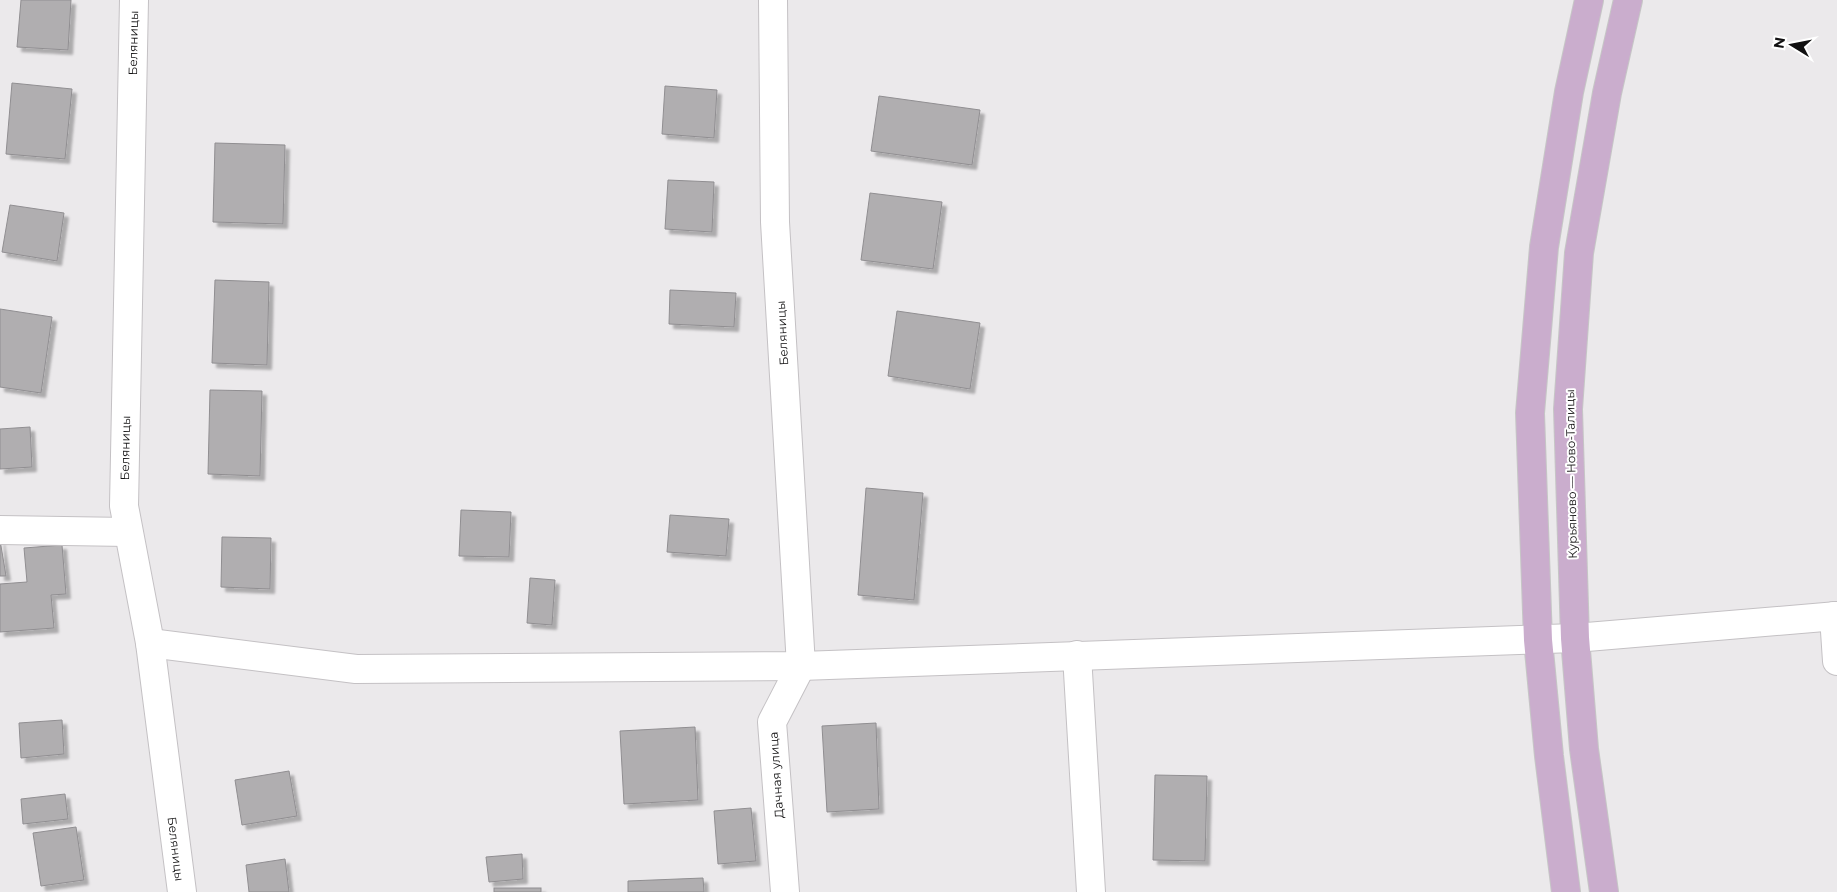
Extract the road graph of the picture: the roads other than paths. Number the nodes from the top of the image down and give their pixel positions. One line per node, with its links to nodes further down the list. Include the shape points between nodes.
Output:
1 (134, 0): 6 (street, Беляницы, via 124,506)
2 (773, 0): 13 (street, Беляницы, via 775,222)
3 (1590, 0): 9 (main road, via 1569,92 1544,247 1530,413)
4 (1628, 0): 8 (main road, Курьяново — Ново-Талицы, via 1607,93 1579,253 1568,409)
5 (0, 530): 6 (street)
6 (128, 532): 10 (street, Беляницы)
7 (1835, 616): 8 (street); 12 (street)
8 (1575, 638): 9 (street); 18 (main road, Курьяново — Ново-Талицы, via 1584,749)
9 (1538, 640): 11 (street); 17 (main road)
10 (150, 643): 13 (street, via 356,668); 14 (street, Беляницы)
11 (1077, 655): 13 (street); 16 (street)
12 (1837, 661)
13 (801, 666): 15 (street, Дачная улица, via 772,722)
14 (182, 892)
15 (785, 892)
16 (1091, 892)
17 (1566, 892)
18 (1604, 892)

